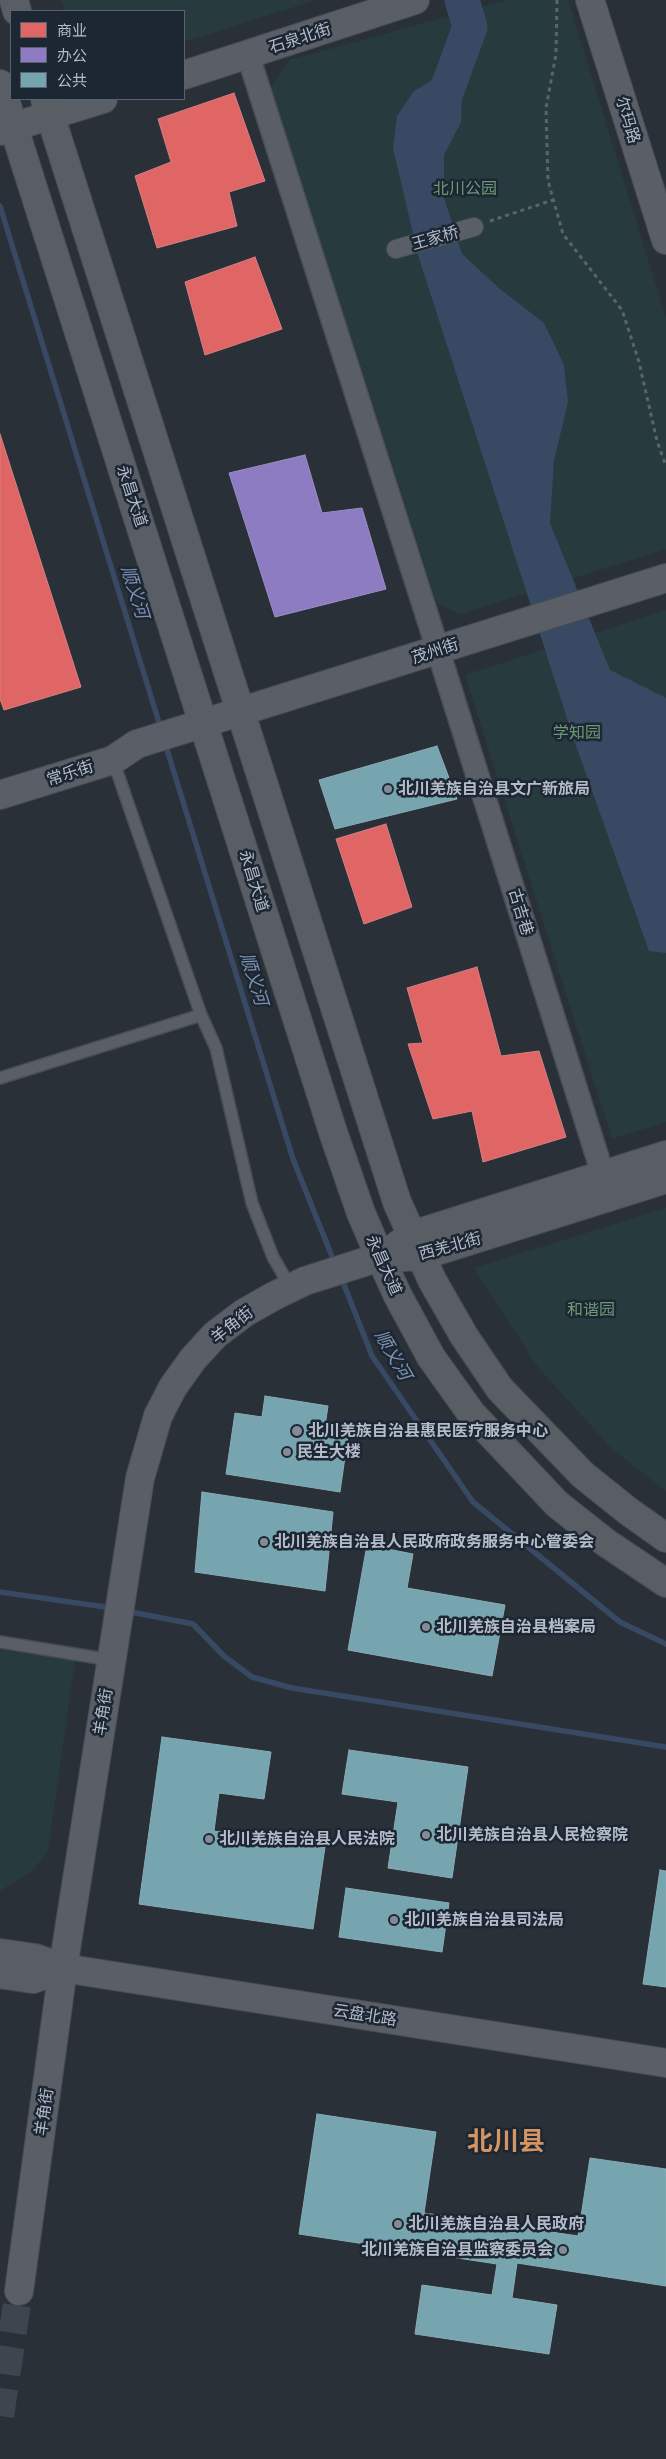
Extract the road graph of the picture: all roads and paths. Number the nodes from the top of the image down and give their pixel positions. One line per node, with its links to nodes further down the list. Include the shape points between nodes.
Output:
1 (416, 0): 4 (street, 石泉北街)
2 (557, 0): 10 (path, via 556,54 546,108 548,181)
3 (590, 0): 12 (street, 尔玛路)
4 (248, 55): 5 (street, 石泉北街); 16 (street, 古吉巷)
5 (185, 74)
6 (0, 84): 9 (main road, 永昌大道)
7 (96, 100): 8 (street)
8 (47, 107): 9 (street); 17 (main road)
9 (7, 129): 18 (main road, 永昌大道)
10 (553, 200): 11 (path); 14 (path, via 562,234 622,310)
11 (474, 227): 13 (street, 王家桥)
12 (666, 240)
13 (396, 249)
14 (666, 466)
15 (666, 578): 16 (street, 茂州街)
16 (438, 650): 17 (street, 茂州街); 26 (street, 古吉巷)
17 (241, 712): 18 (street, 茂州街); 28 (main road, via 370,1123 397,1202)
18 (193, 727): 19 (street, 常乐街); 29 (main road, 永昌大道, via 361,1213)
19 (137, 744): 20 (street, 常乐街); 21 (street, 常乐街, via 107,742)
20 (113, 760): 22 (street, 常乐街); 23 (lane)
21 (0, 775)
22 (0, 795)
23 (201, 1015): 24 (lane); 30 (lane, via 216,1048 252,1203 273,1257)
24 (0, 1078)
25 (666, 1155): 26 (main road, 西羌北街)
26 (603, 1175): 28 (main road, 西羌北街)
27 (666, 1179): 28 (main road, 西羌北街)
28 (417, 1246): 29 (main road, 西羌北街); 31 (main road, via 464,1336 500,1389 583,1476)
29 (380, 1257): 30 (street, 羊角街); 32 (main road, 永昌大道, via 432,1357 470,1412 558,1504 605,1542)
30 (298, 1285): 34 (street, 羊角街, via 244,1313 215,1335 173,1387 158,1416 147,1449)
31 (666, 1538)
32 (666, 1583)
33 (0, 1642): 34 (lane)
34 (111, 1660): 36 (street, 羊角街)
35 (0, 1952): 36 (main road, via 35,1958)
36 (63, 1968): 37 (main road, via 33,1979); 38 (street, 云盘北路); 39 (street, 羊角街)
37 (0, 1974)
38 (666, 2063)
39 (19, 2291)

